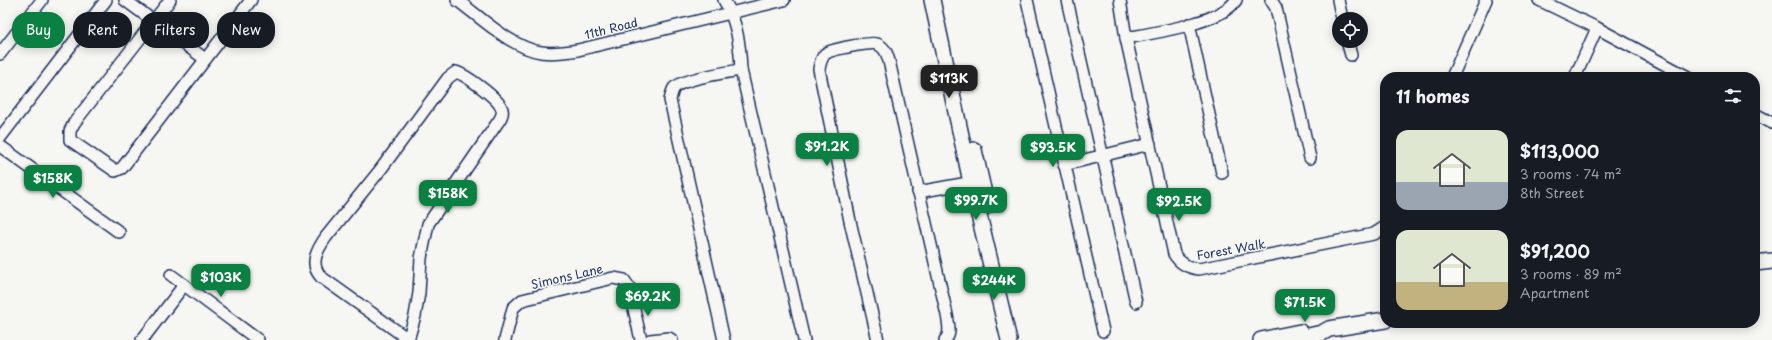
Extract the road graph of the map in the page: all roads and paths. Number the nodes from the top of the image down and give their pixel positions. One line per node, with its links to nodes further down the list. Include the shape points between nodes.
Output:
1 (42, 0): 29 (street)
2 (106, 0): 38 (street)
3 (125, 0): 19 (street)
4 (170, 0): 20 (street)
5 (251, 0): 31 (street)
6 (457, 0): 21 (street, 11th Road, via 506,37 530,50 556,53 578,50)
7 (724, 0): 21 (street)
8 (784, 0): 21 (street, 11th Road)
9 (932, 0): 45 (street)
10 (940, 0): 45 (street)
11 (1027, 0): 43 (street)
12 (1067, 0): 41 (street)
13 (1120, 0): 25 (street, Forest Walk)
14 (1236, 0): 23 (street, via 1227,10 1216,16)
15 (1270, 0): 42 (street, via 1276,8)
16 (1338, 0): 22 (street)
17 (1486, 0): 33 (street)
18 (1539, 0): 24 (street)
19 (142, 12)
20 (161, 12)
21 (731, 12): 32 (street, via 740,47)
22 (1341, 12)
23 (1189, 24): 25 (street); 44 (street)
24 (1597, 28): 34 (street); 35 (street)
25 (1126, 38): 39 (street, Forest Walk)
26 (140, 39): 31 (street, via 70,131 70,140 114,171 120,170)
27 (189, 48): 31 (street)
28 (1350, 48): 30 (street)
29 (0, 54)
30 (1351, 55)
31 (205, 60)
32 (741, 70): 64 (street, via 680,84 673,90 670,100); 65 (street)
33 (1454, 72)
34 (1577, 72)
35 (1679, 72)
36 (1760, 117): 37 (street)
37 (1772, 123)
38 (0, 138)
39 (1150, 144): 41 (street); 47 (street, Forest Walk, via 1174,254 1178,261 1192,269 1374,234)
40 (0, 146): 48 (street)
41 (1103, 155): 43 (street); 53 (street)
42 (1310, 158)
43 (1064, 165): 56 (street)
44 (1222, 173)
45 (976, 181): 46 (street); 68 (street); 69 (street)
46 (918, 192): 66 (street, via 886,51 878,44 871,43 826,53 820,61 819,69 850,221); 67 (street, via 947,315 949,329)
47 (1380, 230)
48 (119, 232)
49 (1772, 261): 50 (street)
50 (1760, 262)
51 (170, 275): 52 (street)
52 (184, 285): 57 (street); 58 (street)
53 (1136, 302)
54 (1380, 321): 55 (street)
55 (1329, 329): 70 (street, via 1322,328); 71 (street)
56 (1103, 331)
57 (142, 340)
58 (258, 340)
59 (408, 340): 59 (street, via 419,293 421,258 428,224 498,122 502,112 501,106 484,90 465,75 456,72 444,83 381,169 323,241 315,257 316,271 321,277)
60 (505, 340): 61 (street, Simons Lane, via 513,308 522,300 613,278 624,280 629,287)
61 (642, 340)
62 (650, 340): 63 (street)
63 (672, 340)
64 (724, 340)
65 (804, 340)
66 (878, 340)
67 (945, 340)
68 (1009, 340)
69 (1017, 340)
70 (1262, 340)
71 (1290, 340)

